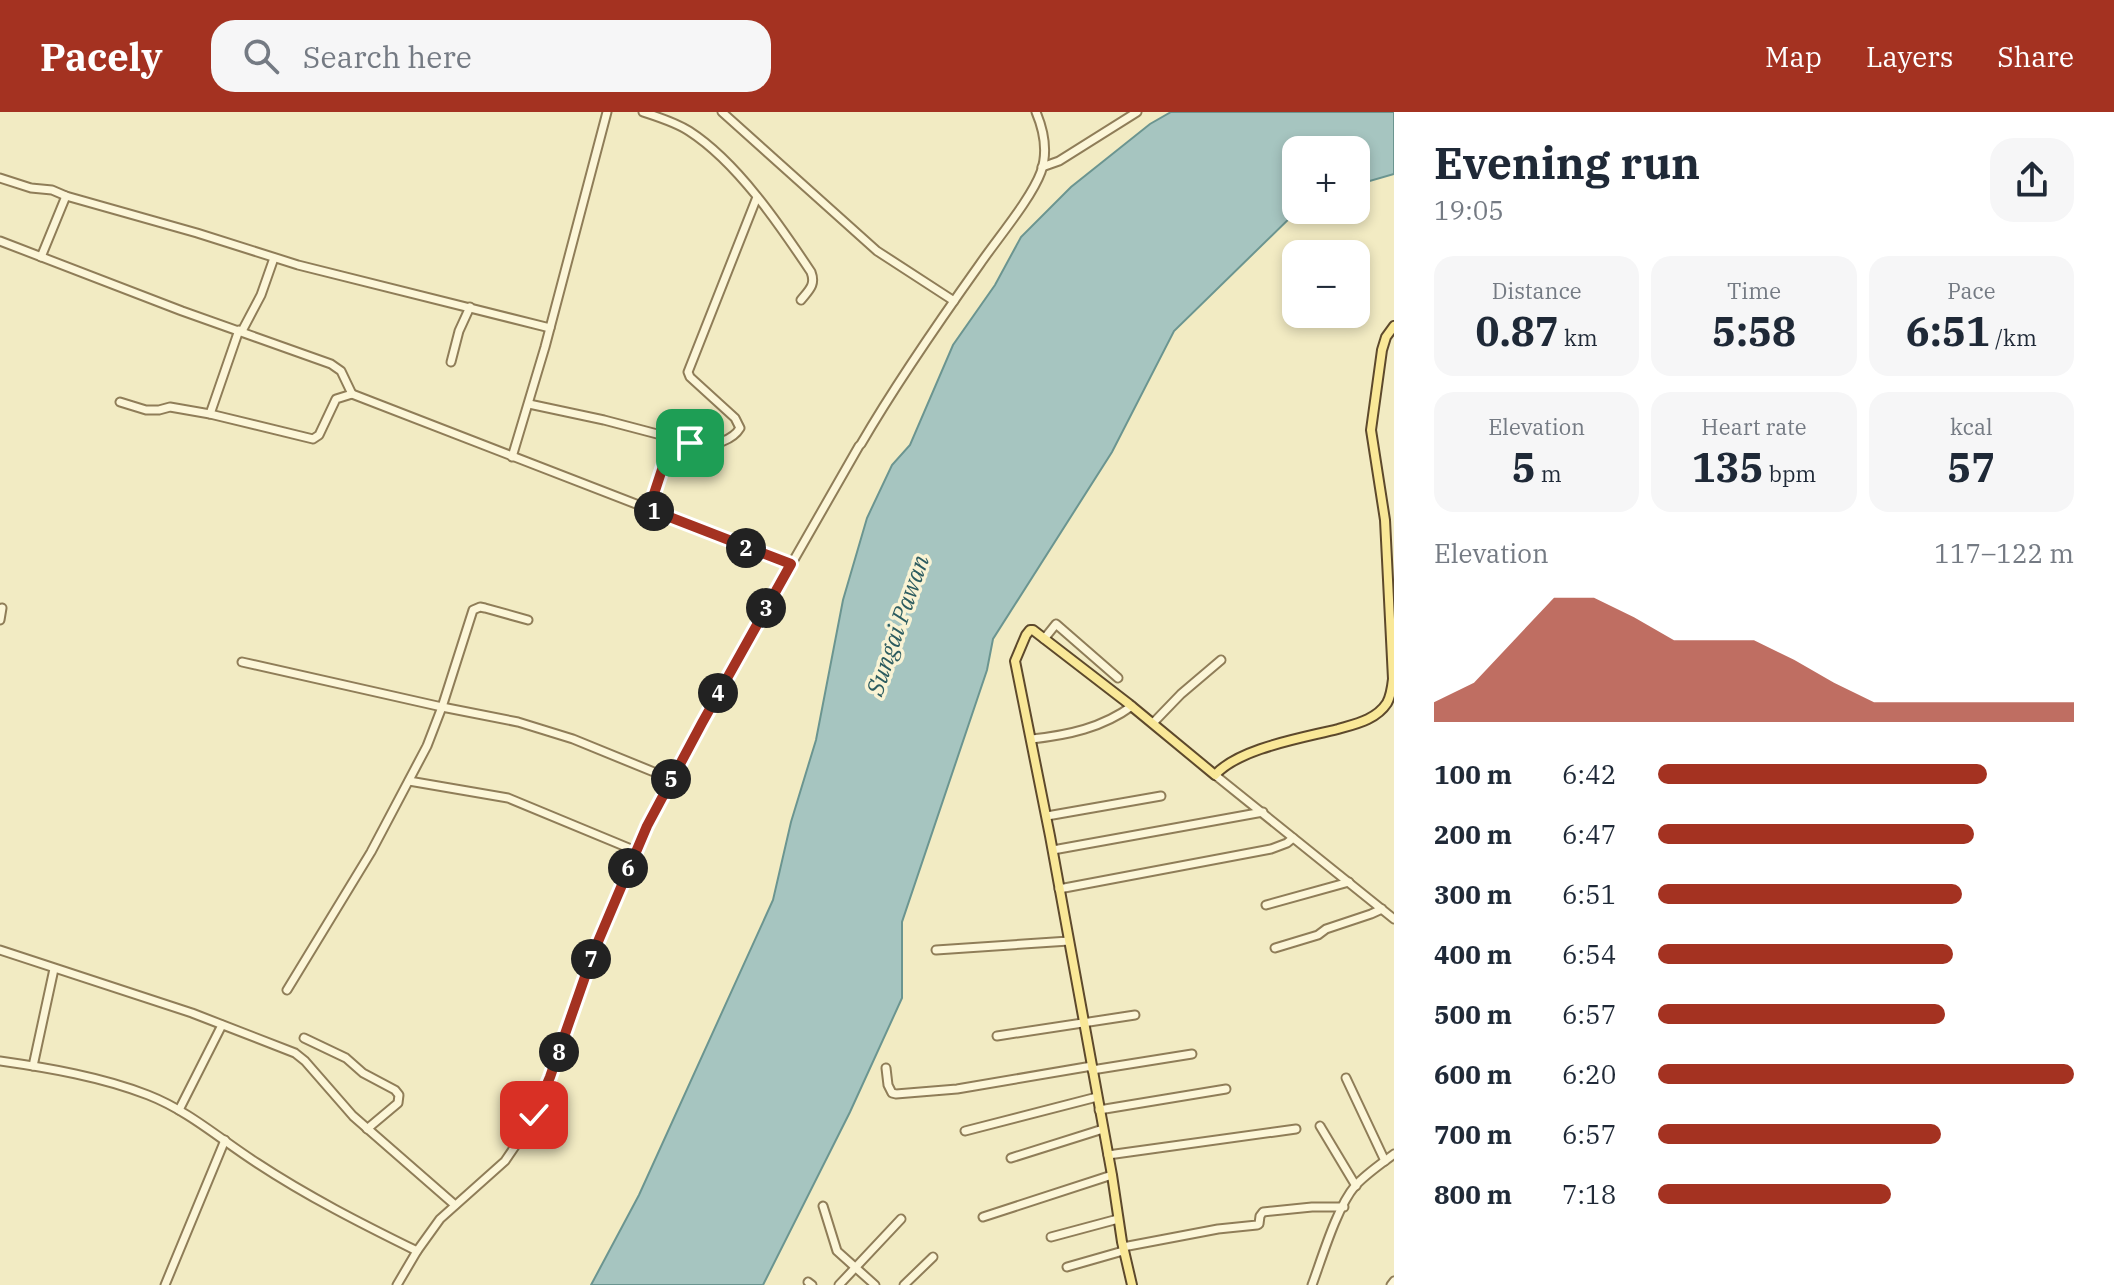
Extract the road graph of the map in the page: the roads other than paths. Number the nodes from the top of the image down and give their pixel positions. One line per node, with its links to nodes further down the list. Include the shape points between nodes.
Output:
1 (607, 112): 17 (street)
2 (643, 112): 9 (street, via 697,136)
3 (722, 112): 14 (street, via 877,251)
4 (1036, 112): 6 (street, via 1044,139)
5 (1137, 112): 6 (street)
6 (1042, 167): 14 (street)
7 (0, 178): 8 (street)
8 (66, 196): 11 (street); 12 (street)
9 (757, 197): 13 (street, via 811,272 814,282); 24 (street, via 688,371 735,418 740,430 711,445)
10 (0, 241): 11 (street)
11 (41, 257): 18 (street)
12 (274, 258): 15 (street); 18 (street, via 261,295)
13 (801, 300)
14 (954, 301): 27 (street, via 860,445)
15 (470, 307): 17 (street); 19 (street)
16 (1394, 326): 39 (main road, via 1384,343 1371,423 1387,550 1393,679 1389,699 1366,720 1248,754)
17 (550, 328): 22 (street)
18 (240, 330): 20 (street, via 337,367); 23 (street)
19 (451, 362)
20 (352, 394): 23 (street, via 336,399 313,439); 25 (street)
21 (120, 402): 23 (street, via 146,410 170,407)
22 (529, 404): 24 (street); 25 (street)
23 (210, 414)
24 (672, 439): 26 (street)
25 (512, 457): 26 (street)
26 (649, 509): 27 (street)
27 (791, 564): 40 (street)
28 (2, 608): 29 (street)
29 (0, 620)
30 (528, 620): 36 (street, via 480,607 473,610)
31 (1044, 639): 34 (street, via 1053,627); 35 (main road); 38 (main road, via 1028,631 1015,661)
32 (1221, 660): 37 (street)
33 (242, 662): 36 (street)
34 (1118, 678)
35 (1132, 706): 37 (main road); 38 (street, via 1081,731)
36 (442, 707): 40 (street, via 548,730); 41 (street)
37 (1157, 719): 39 (main road)
38 (1032, 739): 44 (main road)
39 (1215, 775): 43 (street)
40 (671, 779): 47 (street)
41 (409, 781): 47 (street, via 508,798); 58 (street)
42 (1161, 796): 44 (street)
43 (1263, 812): 45 (street); 46 (street)
44 (1047, 816): 46 (main road)
45 (1293, 838): 48 (street); 49 (street, via 1271,849)
46 (1053, 850): 49 (main road)
47 (636, 851): 86 (street, via 534,1115 505,1161)
48 (1349, 882): 50 (street); 51 (street)
49 (1059, 889): 53 (main road)
50 (1266, 905)
51 (1382, 909): 52 (street); 54 (street)
52 (1394, 919)
53 (1069, 941): 56 (street); 60 (main road)
54 (1275, 948)
55 (0, 950): 57 (street)
56 (936, 950)
57 (54, 969): 61 (street); 66 (street)
58 (287, 990)
59 (1135, 1015): 60 (street)
60 (1084, 1022): 62 (street); 68 (main road)
61 (222, 1025): 72 (street); 75 (street, via 300,1057)
62 (997, 1036)
63 (304, 1038): 75 (street, via 346,1058 399,1095 398,1103)
64 (1192, 1054): 68 (street)
65 (0, 1061): 66 (street)
66 (33, 1066): 72 (street, via 146,1094)
67 (886, 1068): 68 (street, via 889,1089 896,1094)
68 (1092, 1068): 71 (main road)
69 (1346, 1078): 83 (street)
70 (1226, 1089): 73 (street)
71 (1097, 1097): 73 (main road); 78 (street)
72 (179, 1110): 79 (street)
73 (1099, 1110): 76 (main road)
74 (1320, 1126): 85 (street)
75 (367, 1129): 86 (street)
76 (1103, 1129): 81 (main road); 82 (street)
77 (1296, 1129): 81 (street)
78 (965, 1131)
79 (225, 1140): 94 (street, via 294,1186); 98 (street)
80 (1394, 1154): 83 (street)
81 (1108, 1155): 84 (main road)
82 (1011, 1158)
83 (1385, 1161): 85 (street)
84 (1112, 1175): 89 (street); 91 (main road)
85 (1356, 1186): 88 (street)
86 (455, 1205): 94 (street)
87 (823, 1206): 96 (street, via 835,1246)
88 (1344, 1207): 93 (street, via 1263,1212 1257,1225); 104 (street)
89 (983, 1217)
90 (901, 1219): 96 (street)
91 (1118, 1219): 92 (street); 93 (main road)
92 (1051, 1237)
93 (1123, 1249): 97 (street); 103 (main road)
94 (417, 1251): 99 (street)
95 (933, 1257): 102 (street)
96 (855, 1267): 100 (street); 101 (street)
97 (1067, 1267)
98 (165, 1285)
99 (397, 1285)
100 (839, 1285)
101 (875, 1285)
102 (904, 1285)
103 (1132, 1285)
104 (1312, 1285)

